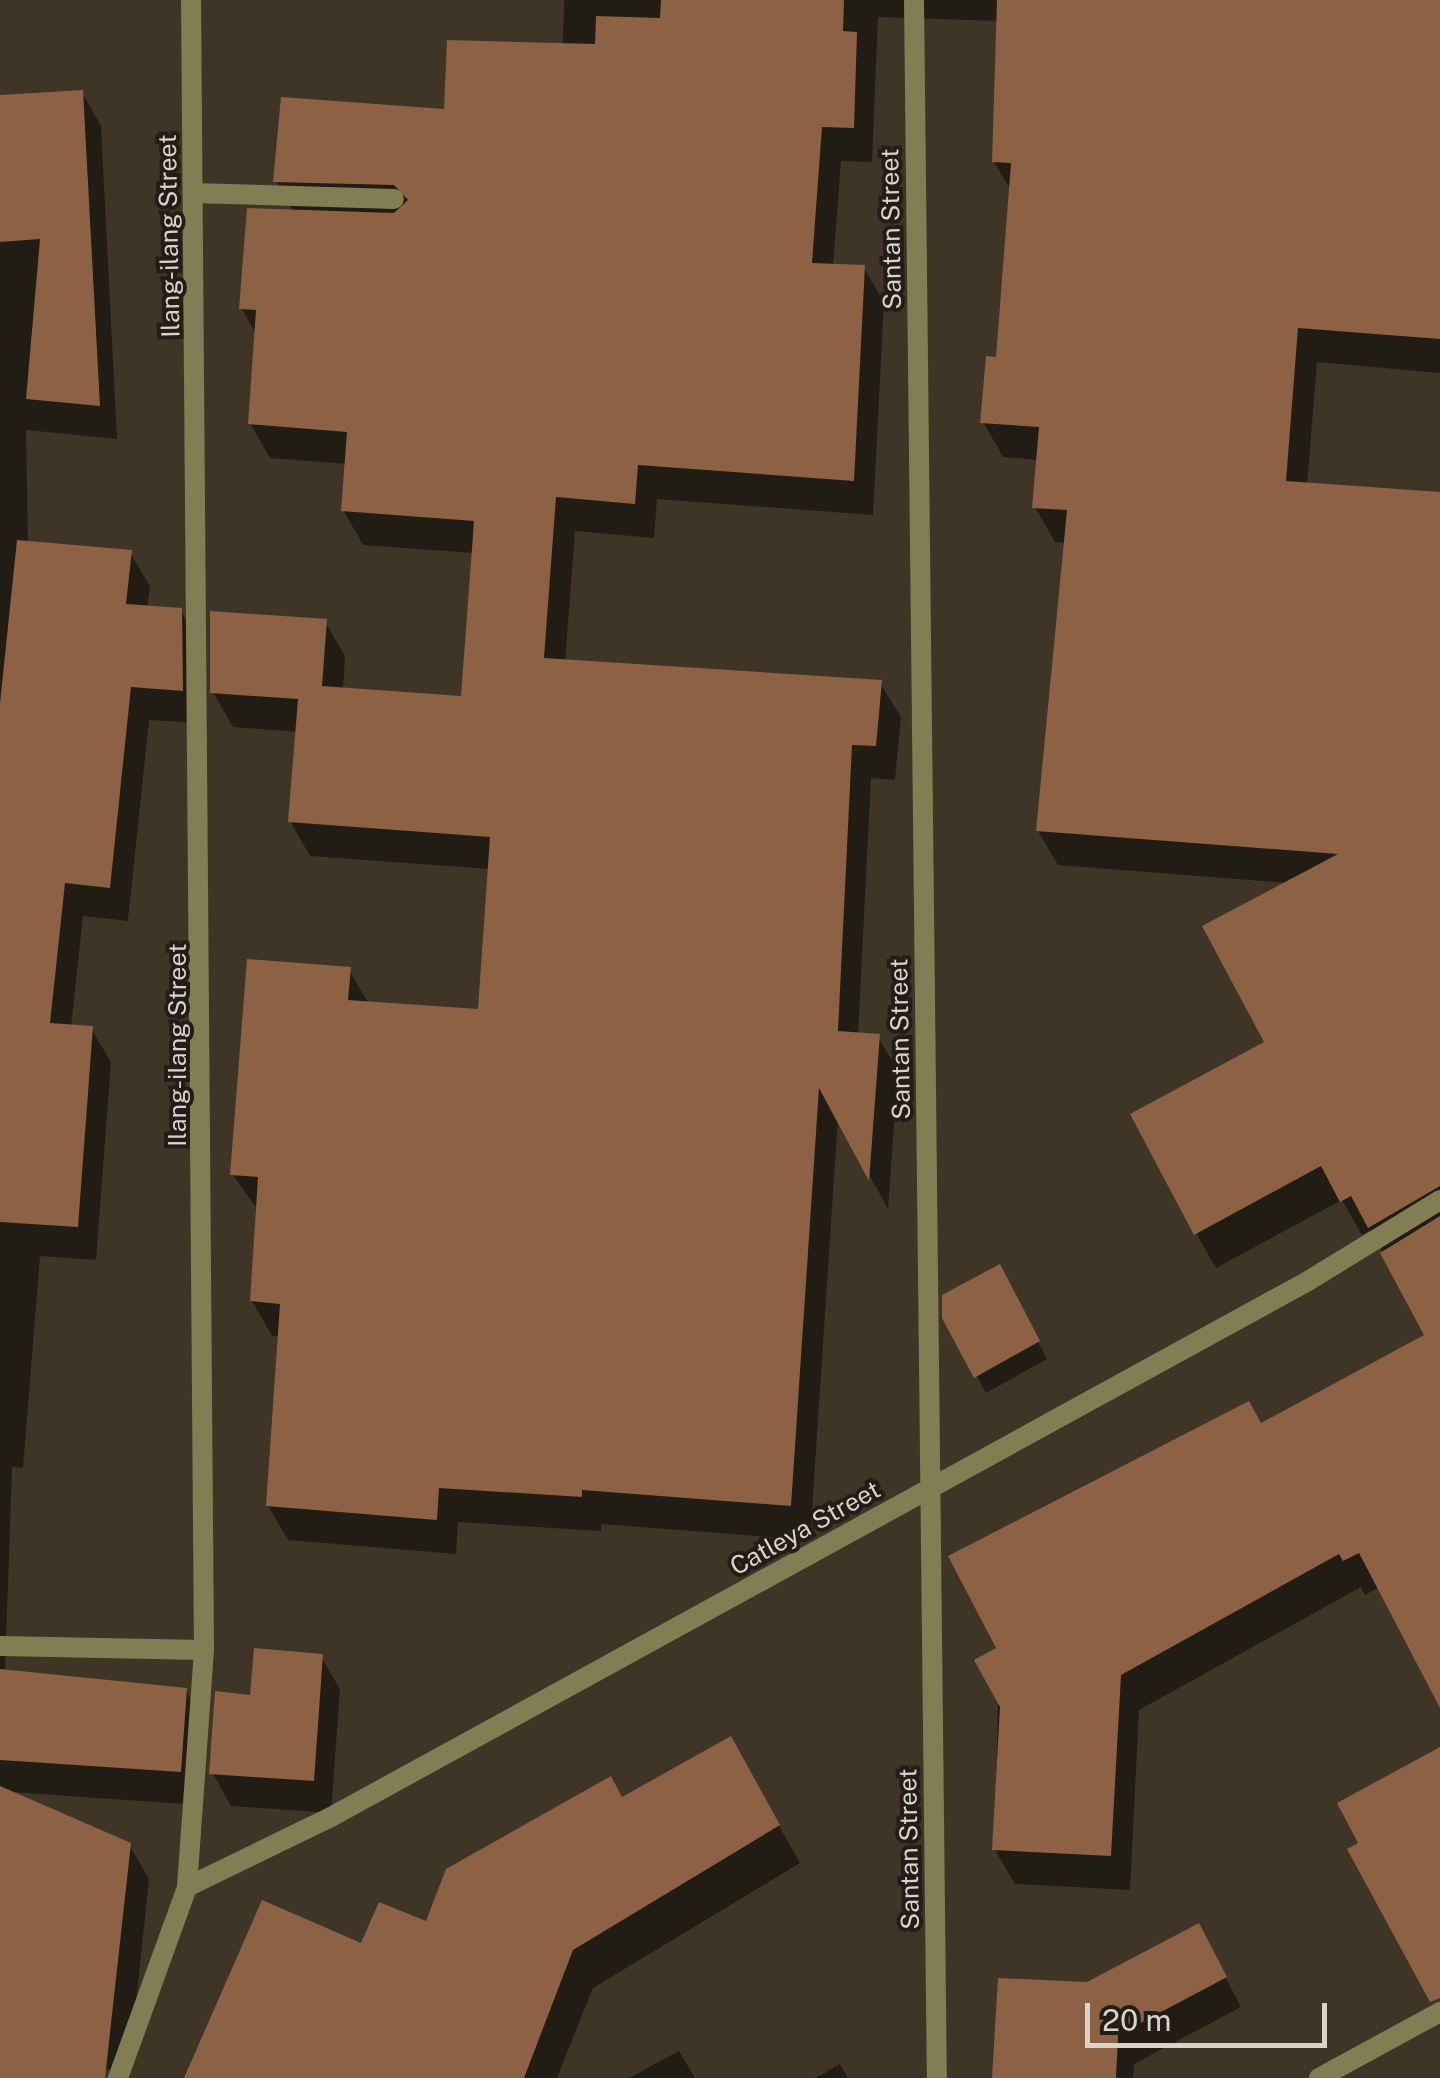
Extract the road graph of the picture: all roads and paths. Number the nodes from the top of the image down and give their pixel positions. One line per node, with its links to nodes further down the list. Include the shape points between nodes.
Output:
1 (191, 0): 3 (street, Ilang-ilang Street)
2 (914, 0): 6 (street, Santan Street)
3 (194, 194): 4 (street); 8 (street, Ilang-ilang Street)
4 (394, 199)
5 (1440, 1200): 6 (street, Catleya Street)
6 (929, 1488): 9 (street, Catleya Street, via 332,1817); 12 (street, Santan Street)
7 (0, 1646): 8 (street)
8 (204, 1650): 9 (street, Ilang-ilang Street)
9 (187, 1887): 11 (street, Ilang-ilang Street)
10 (1440, 2012): 13 (street)
11 (118, 2078)
12 (937, 2078)
13 (1319, 2078)

